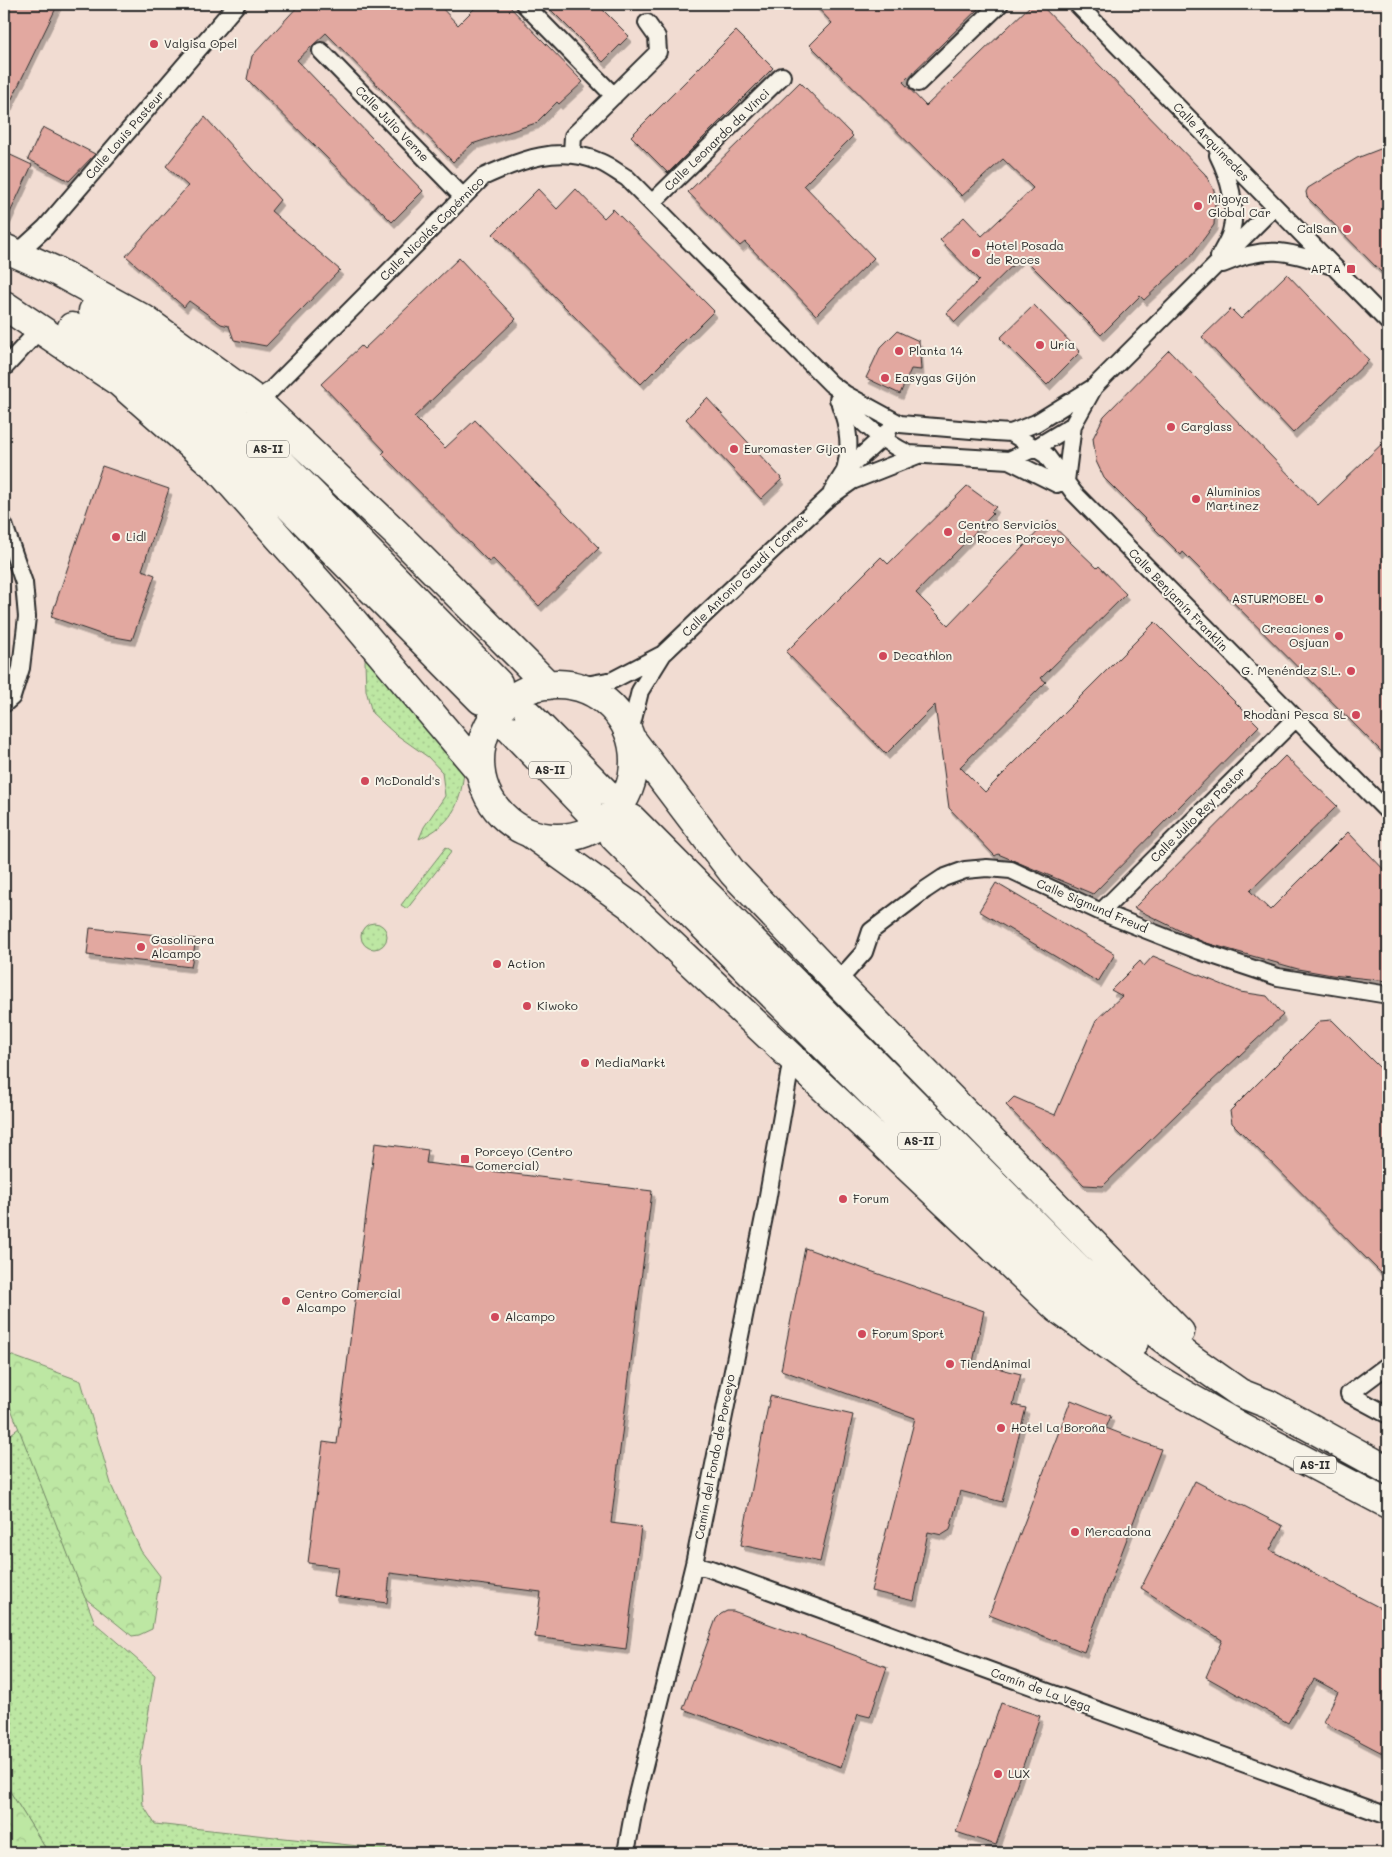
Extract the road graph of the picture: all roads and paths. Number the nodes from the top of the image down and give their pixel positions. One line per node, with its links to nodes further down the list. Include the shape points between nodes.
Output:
1 (237, 4): 15 (street, Calle Louis Pasteur, via 45,228 23,248)
2 (524, 4): 9 (street)
3 (1000, 4): 8 (street)
4 (1077, 4): 10 (street, Calle Arquímedes)
5 (647, 23): 9 (street, via 657,37 658,52)
6 (321, 51): 12 (street, Calle Julio Verne)
7 (782, 76): 13 (street, Calle Leonardo da Vinci)
8 (918, 84)
9 (614, 96): 11 (street, via 573,136)
10 (1212, 142): 14 (street, Calle Arquímedes); 18 (street, via 1227,172 1234,214 1231,233)
11 (572, 153): 12 (street, Calle Nicolás Copérnico, via 539,156 509,165 483,177); 13 (street, Calle Nicolás Copérnico, via 600,162 628,178)
12 (463, 197): 27 (street, Calle Nicolás Copérnico, via 270,390)
13 (652, 203): 24 (street, Calle Nicolás Copérnico)
14 (1274, 207): 17 (street, Calle Arquímedes); 18 (street)
15 (4, 248): 27 (highway, via 56,271 144,319)
16 (4, 259): 19 (highway, AS-II, via 153,347 259,440 490,692 239,456 132,366 78,331)
17 (1334, 266): 18 (street, via 1297,254 1265,251 1237,257); 21 (street, Calle Arquímedes)
18 (1214, 268): 25 (street)
19 (4, 292)
20 (4, 305): 22 (highway)
21 (1388, 322)
22 (41, 328): 23 (street); 47 (highway, via 119,382 218,469)
23 (4, 368)
24 (831, 384): 26 (street, Calle Nicolás Copérnico); 29 (street, Calle Nicolás Copérnico)
25 (1094, 388): 28 (street); 31 (street)
26 (838, 399): 33 (street, Calle Nicolás Copérnico); 37 (street, Calle Nicolás Copérnico, via 848,424)
27 (256, 400): 41 (highway, via 396,533)
28 (1073, 400): 32 (street, via 1036,423); 34 (street, via 1039,433)
29 (882, 416): 30 (street); 33 (street)
30 (900, 424): 32 (street); 33 (street, Calle Antonio Gaudí i Cornet)
31 (1072, 425): 34 (street); 38 (street)
32 (1011, 433): 34 (street, Calle Benjamín Franklin)
33 (881, 437): 35 (street, via 896,448); 37 (street, Calle Antonio Gaudí i Cornet)
34 (1035, 448): 36 (street); 38 (street, Calle Benjamín Franklin, via 1046,455)
35 (918, 455): 36 (street); 37 (street)
36 (1008, 460): 38 (street, Calle Benjamín Franklin)
37 (849, 476): 40 (street, Calle Antonio Gaudí i Cornet)
38 (1066, 486): 44 (street, Calle Benjamín Franklin)
39 (4, 525): 43 (street, via 24,583 27,617 21,668 12,697)
40 (663, 654): 42 (street, Calle Antonio Gaudí i Cornet, via 613,680); 46 (street, Calle Antonio Gaudí i Cornet, via 640,691)
41 (548, 685): 42 (highway); 47 (highway, via 518,694 499,710 485,733 480,751)
42 (580, 686): 46 (highway, via 601,697)
43 (4, 704)
44 (1295, 718): 49 (street, Calle Benjamín Franklin); 51 (street, Calle Julio Rey Pastor)
45 (520, 722): 48 (highway, AS-II)
46 (631, 736): 50 (highway, via 634,768 630,787 611,818 600,827 577,835 558,838); 52 (highway, via 733,873)
47 (480, 771): 50 (highway, via 495,810 516,828)
48 (596, 801)
49 (1388, 812)
50 (530, 834): 54 (highway, via 632,906)
51 (1101, 912): 52 (street, Calle Sigmund Freud, via 1010,870 965,870 943,878 871,931 864,952); 53 (street, Calle Sigmund Freud, via 1278,977)
52 (835, 980): 56 (highway, via 1181,1334 1228,1368)
53 (1388, 996)
54 (792, 1058): 58 (highway, via 1058,1309 1148,1374); 61 (street, Camín del Fondo de Porceyo)
55 (1388, 1365): 57 (street, via 1349,1394)
56 (1268, 1404): 58 (highway, AS-II, via 1240,1393 1162,1338 1082,1272 623,828 1069,1290); 59 (highway, AS-II)
57 (1388, 1415)
58 (1241, 1427): 60 (highway, AS-II)
59 (1388, 1470)
60 (1388, 1504)
61 (694, 1564): 62 (street, Camín de La Vega); 63 (street, Camín del Fondo de Porceyo, via 635,1803)
62 (1388, 1816)
63 (626, 1853)

